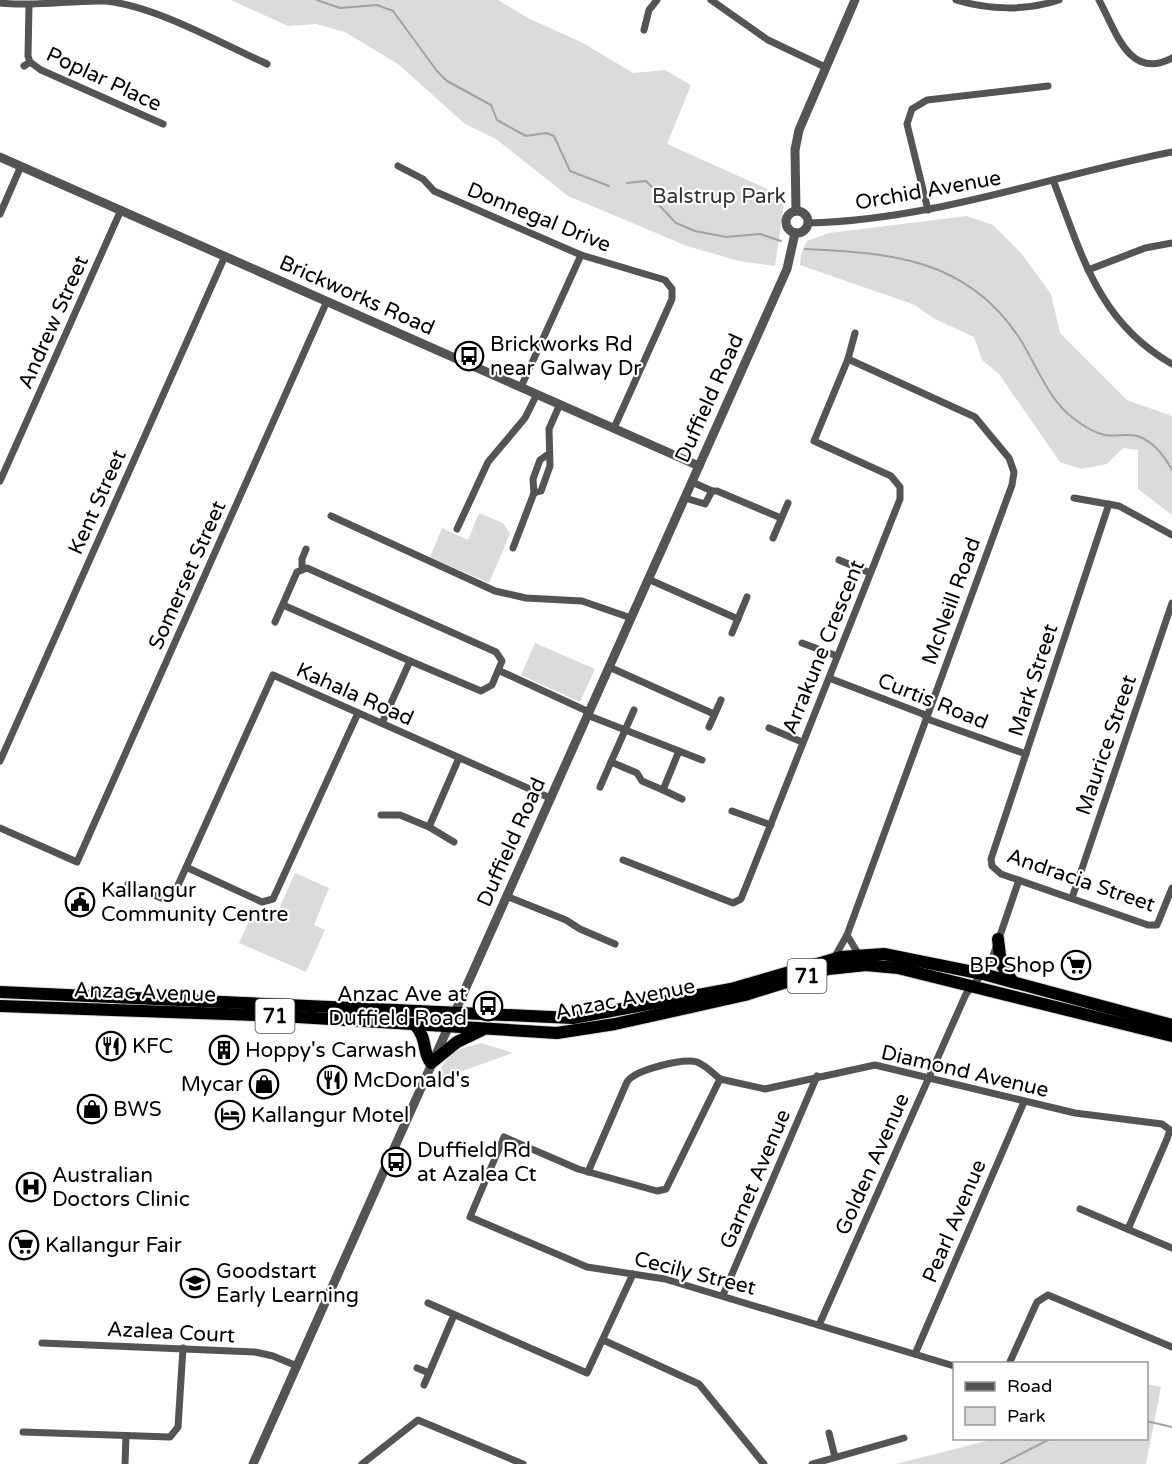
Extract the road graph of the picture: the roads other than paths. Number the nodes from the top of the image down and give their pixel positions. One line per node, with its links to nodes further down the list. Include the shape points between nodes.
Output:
1 (657, 0): 11 (street, via 649,10)
2 (711, 0): 9 (street)
3 (855, 0): 14 (street)
4 (956, 0): 7 (street)
5 (1059, 0): 7 (street, via 1001,8)
6 (1099, 0): 12 (street, via 1134,59 1149,66)
7 (969, 2)
8 (0, 3): 10 (street)
9 (722, 3): 14 (street, via 768,40)
10 (28, 5): 13 (street, via 92,1 130,6); 16 (street, Poplar Place, via 27,64)
11 (644, 30)
12 (1172, 58)
13 (267, 64)
14 (825, 67): 24 (street, via 795,150)
15 (1048, 86): 23 (street, via 927,100 912,109 907,124)
16 (163, 124)
17 (1172, 152): 21 (street, Orchid Avenue)
18 (0, 157): 19 (street, Brickworks Road)
19 (21, 166): 22 (street, Brickworks Road); 25 (street)
20 (398, 166): 29 (street, Donnegal Drive, via 423,179 434,191)
21 (1053, 180): 23 (street, Orchid Avenue); 31 (street)
22 (121, 210): 30 (street, Brickworks Road); 42 (street, Andrew Street)
23 (928, 210): 26 (street, Orchid Avenue, via 875,219)
24 (796, 211): 26 (street, via 805,214); 27 (street, via 786,220)
25 (0, 214)
26 (808, 223): 27 (street, via 804,231)
27 (795, 233): 41 (street, Duffield Road, via 790,262)
28 (1172, 243): 31 (street, via 1145,248)
29 (581, 255): 36 (street); 39 (street, Donnegal Drive, via 665,280 672,289 672,299)
30 (225, 256): 32 (street, Brickworks Road); 89 (street, Kent Street)
31 (1088, 270): 35 (street, via 1098,294 1116,319 1142,345)
32 (327, 301): 36 (street, Brickworks Road); 99 (street, Somerset Street, via 77,862)
33 (855, 333): 34 (street, Arrakune Crescent)
34 (848, 359): 59 (street, Arrakune Crescent, via 814,441 891,476 900,487 900,499); 79 (street, McNeill Road, via 975,417 1012,465 1011,484)
35 (1172, 364)
36 (521, 387): 37 (street, Brickworks Road)
37 (537, 394): 38 (street, Brickworks Road); 52 (street, via 525,418 488,462)
38 (562, 405): 39 (street, Brickworks Road); 40 (street, via 549,429)
39 (614, 428): 41 (street, Brickworks Road)
40 (547, 455): 45 (street, via 540,460 533,479); 45 (street, via 550,466 543,488)
41 (699, 465): 43 (street, Duffield Road)
42 (0, 481)
43 (692, 482): 44 (street); 46 (street, Duffield Road)
44 (712, 490): 46 (street, via 705,504); 51 (street)
45 (534, 493): 55 (street)
46 (685, 498): 60 (street, Duffield Road)
47 (1074, 498): 49 (street)
48 (788, 503): 51 (street)
49 (1109, 504): 53 (street, via 1128,510); 86 (street, Mark Street)
50 (331, 516): 64 (street, via 495,591 526,598 582,601)
51 (781, 518): 54 (street)
52 (457, 529)
53 (1172, 535)
54 (774, 537)
55 (513, 548)
56 (306, 549): 58 (street)
57 (839, 560): 59 (street)
58 (302, 568): 63 (street); 72 (street, via 310,568 496,652 502,661)
59 (870, 573): 69 (street, Arrakune Crescent)
60 (648, 579): 64 (street, Duffield Road); 65 (street)
61 (747, 597): 65 (street)
62 (1172, 603): 108 (street, Maurice Street)
63 (283, 604): 66 (street); 70 (street)
64 (631, 618): 71 (street, Duffield Road)
65 (738, 619): 67 (street)
66 (275, 622)
67 (732, 633)
68 (802, 643): 69 (street)
69 (837, 656): 73 (street, Arrakune Crescent)
70 (410, 661): 72 (street, via 477,691 489,688); 80 (street)
71 (609, 667): 77 (street, Duffield Road); 78 (street)
72 (500, 671): 77 (street)
73 (829, 678): 79 (street, Curtis Road); 84 (street, Arrakune Crescent)
74 (721, 700): 78 (street)
75 (634, 710): 83 (street)
76 (358, 713): 80 (street, Kahala Road); 103 (street, via 273,899 262,902); 103 (street, Kahala Road, via 273,675)
77 (588, 713): 83 (street); 93 (street, Duffield Road)
78 (714, 714): 81 (street)
79 (927, 717): 86 (street, Curtis Road); 109 (street, McNeill Road)
80 (382, 723): 87 (street, Kahala Road)
81 (709, 728)
82 (769, 728): 84 (street)
83 (624, 731): 85 (street); 90 (street)
84 (802, 742): 98 (street, Arrakune Crescent)
85 (679, 751): 88 (street); 92 (street)
86 (1026, 754): 102 (street, Mark Street, via 992,851)
87 (459, 758): 93 (street, Kahala Road); 97 (street)
88 (702, 760)
89 (0, 761)
90 (611, 762): 91 (street); 92 (street)
91 (600, 786)
92 (663, 790): 94 (street)
93 (550, 798): 107 (street, Duffield Road)
94 (682, 799)
95 (732, 811): 98 (street)
96 (381, 815): 97 (street, via 400,815)
97 (431, 823): 100 (street)
98 (771, 825): 101 (street, Arrakune Crescent, via 741,899 733,903)
99 (0, 828)
100 (454, 842)
101 (623, 860)
102 (992, 866): 104 (street, Andracia Street)
103 (188, 868): 105 (street, Kahala Road, via 169,898)
104 (1019, 880): 108 (street, Andracia Street); 110 (street, Golden Avenue)
105 (128, 884)
106 (1172, 888): 108 (street, Andracia Street, via 1157,925)
107 (506, 896): 111 (street); 119 (street, Duffield Road)
108 (1072, 898)
109 (847, 936): 112 (street); 113 (street, McNeill Road)
110 (998, 939): 114 (street, Golden Avenue); 115 (highway, via 1002,969)
111 (615, 944)
112 (859, 955): 113 (highway, Anzac Avenue / 71); 114 (highway, Anzac Avenue / 71, via 898,955)
113 (832, 959): 119 (highway, Anzac Avenue / 71, via 731,989 587,1016)
114 (983, 975): 115 (highway, Anzac Avenue / 71); 116 (street, Golden Avenue)
115 (1013, 982): 121 (highway, Anzac Avenue / 71)
116 (973, 986): 123 (highway, Anzac Avenue / 71, via 886,966 852,965 745,995 589,1029 547,1033); 124 (highway, Anzac Avenue / 71); 127 (street, Golden Avenue)
117 (0, 992): 119 (highway, Anzac Avenue / 71)
118 (0, 1006): 120 (highway, Anzac Avenue / 71)
119 (454, 1013): 122 (street, Duffield Road)
120 (415, 1025): 122 (highway, Anzac Avenue / 71); 125 (highway, via 424,1037)
121 (1172, 1025)
122 (447, 1027): 123 (highway, Anzac Avenue / 71); 125 (street, Duffield Road)
123 (483, 1030): 125 (highway, via 457,1042)
124 (1172, 1036)
125 (431, 1063): 145 (street, Duffield Road)
126 (817, 1076): 127 (street, Diamond Avenue, via 875,1065); 128 (street, Diamond Avenue, via 765,1089); 135 (street, Garnet Avenue)
127 (929, 1078): 129 (street, Diamond Avenue); 138 (street, Golden Avenue)
128 (720, 1079): 130 (street, via 700,1063 688,1061 634,1074); 130 (street, via 666,1190)
129 (1024, 1102): 132 (street, Diamond Avenue, via 1162,1124 1170,1131); 143 (street, Pearl Avenue)
130 (588, 1172): 134 (street, Cecily Street, via 504,1137 470,1217 587,1267)
131 (1080, 1209): 132 (street)
132 (1128, 1229): 133 (street)
133 (1172, 1248)
134 (633, 1274): 135 (street, Cecily Street); 139 (street)
135 (723, 1295): 138 (street, Cecily Street)
136 (428, 1303): 137 (street)
137 (454, 1315): 139 (street, via 587,1373); 148 (street)
138 (819, 1325): 143 (street, Cecily Street)
139 (603, 1340): 159 (street, via 699,1384)
140 (42, 1342): 142 (street, Azalea Court)
141 (1172, 1347): 144 (street, via 1048,1294 1037,1302)
142 (183, 1348): 145 (street, Azalea Court, via 255,1352); 152 (street, via 176,1432 163,1438)
143 (915, 1354): 146 (street, Cecily Street)
144 (1010, 1362)
145 (297, 1366): 156 (street, Duffield Road)
146 (953, 1366)
147 (417, 1368): 148 (street)
148 (429, 1373): 149 (street)
149 (424, 1385)
150 (23, 1432): 152 (street)
151 (829, 1433): 154 (street)
152 (126, 1436): 155 (street)
153 (904, 1438): 154 (street)
154 (835, 1457): 160 (street)
155 (125, 1464)
156 (253, 1464)
157 (362, 1464): 158 (street, via 418,1420)
158 (523, 1464)
159 (764, 1464)
160 (812, 1464)

